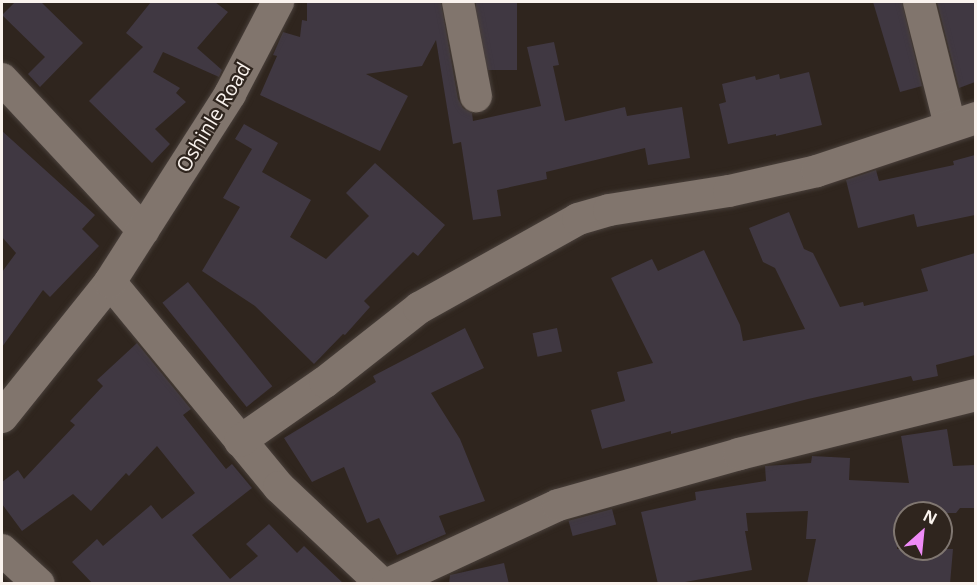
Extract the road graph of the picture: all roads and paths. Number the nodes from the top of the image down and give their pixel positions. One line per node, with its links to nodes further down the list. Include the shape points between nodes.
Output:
1 (278, 2): 7 (street, Oshinle Road, via 230,94)
2 (458, 2): 5 (street)
3 (919, 2): 6 (street)
4 (2, 79): 7 (street)
5 (476, 96)
6 (963, 122): 12 (street, via 817,171 578,219 419,308 325,382)
7 (143, 230): 8 (street, Oshinle Road)
8 (110, 282): 9 (street, Oshinle Road); 12 (street)
9 (12, 382): 11 (street, Oshinle Road)
10 (975, 395): 16 (street, via 739,454 558,505)
11 (2, 417)
12 (240, 441): 15 (street, via 279,487)
13 (2, 550): 14 (street)
14 (39, 584)
15 (382, 584)
16 (388, 584)

